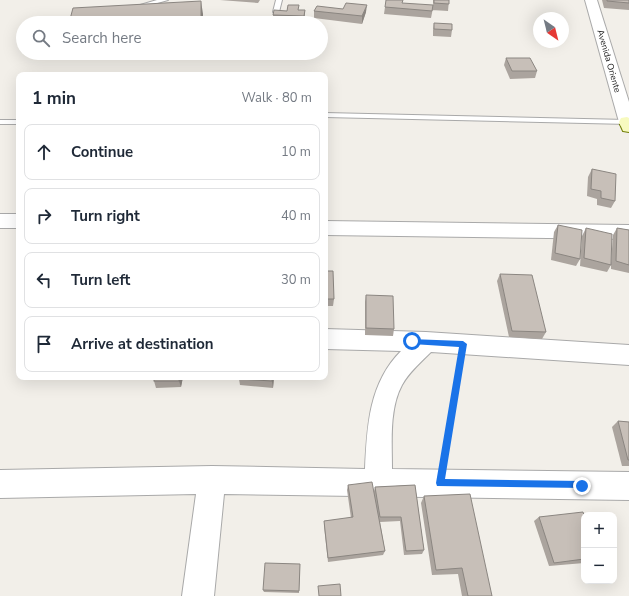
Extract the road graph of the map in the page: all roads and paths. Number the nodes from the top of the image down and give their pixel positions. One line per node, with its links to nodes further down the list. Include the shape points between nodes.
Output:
1 (165, 0): 4 (lane)
2 (279, 0): 5 (lane)
3 (591, 0): 9 (street, Avenida Oriente)
4 (129, 8)
5 (276, 12)
6 (328, 115): 9 (lane)
7 (0, 122): 8 (lane)
8 (16, 122)
9 (628, 124)
10 (0, 221): 11 (street)
11 (16, 222)
12 (328, 228): 13 (street)
13 (629, 232)
14 (328, 340): 15 (street)
15 (426, 342): 16 (street); 19 (street, via 401,366 384,402)
16 (463, 344): 17 (street); 20 (path)
17 (629, 355)
18 (212, 480): 19 (street); 21 (street); 23 (street)
19 (378, 482): 20 (street)
20 (440, 483): 22 (street)
21 (0, 484)
22 (629, 486)
23 (198, 596)

